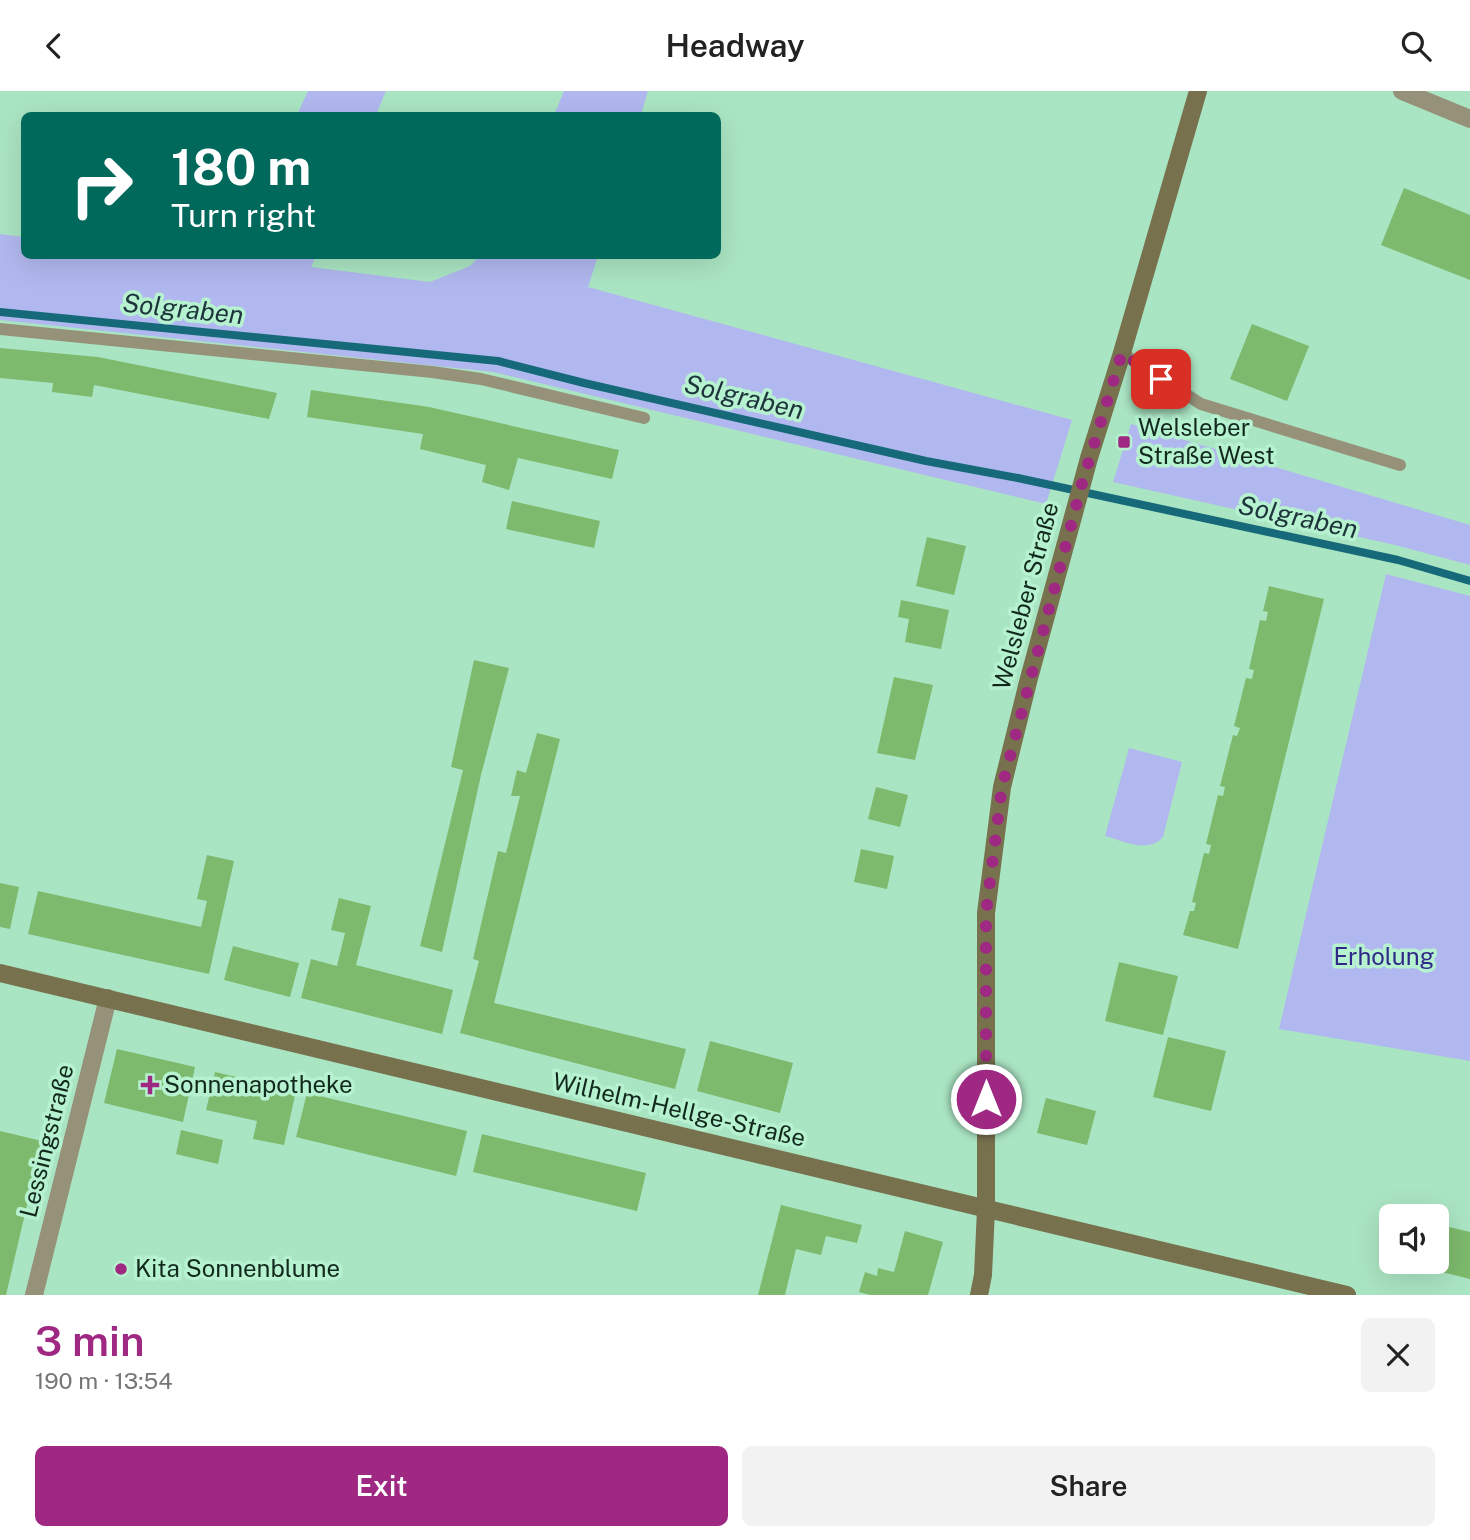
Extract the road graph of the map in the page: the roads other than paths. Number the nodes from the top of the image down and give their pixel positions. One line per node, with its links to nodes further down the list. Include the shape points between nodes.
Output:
1 (1198, 91): 5 (main road, Welsleber Straße)
2 (1402, 91): 3 (street)
3 (1470, 119)
4 (0, 329): 6 (lane, via 481,379)
5 (1122, 353): 7 (lane, via 1201,404); 10 (main road, Welsleber Straße, via 1083,480 1002,787 986,913)
6 (644, 418)
7 (1400, 465)
8 (0, 973): 9 (main road, Wilhelm-Hellge-Straße)
9 (107, 998): 10 (main road, Wilhelm-Hellge-Straße); 11 (street, Lessingstraße)
10 (986, 1209): 12 (main road, Welsleber Straße); 13 (main road, Wilhelm-Hellge-Straße)
11 (34, 1295)
12 (979, 1295)
13 (1347, 1295)

